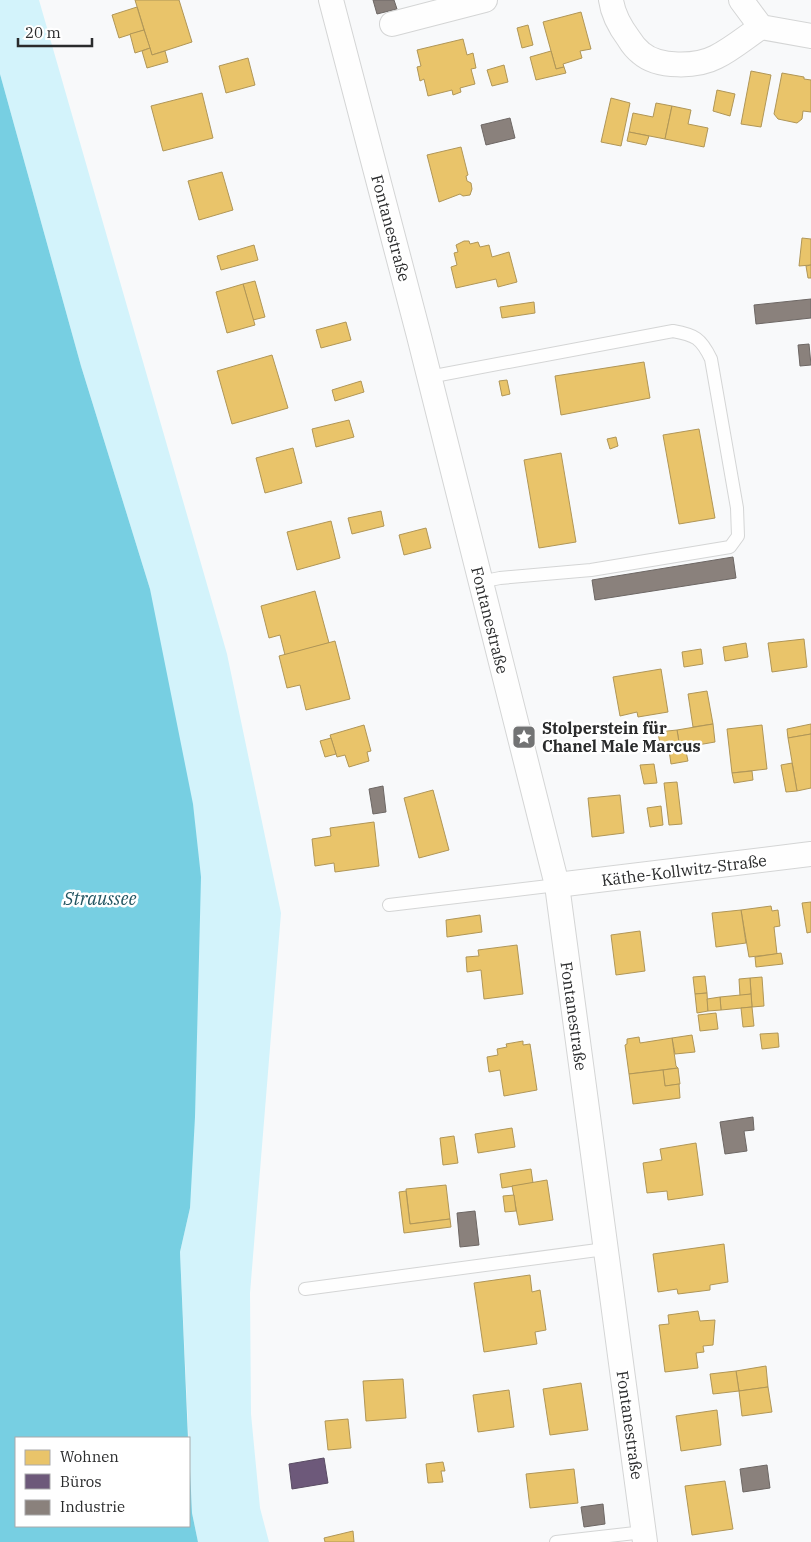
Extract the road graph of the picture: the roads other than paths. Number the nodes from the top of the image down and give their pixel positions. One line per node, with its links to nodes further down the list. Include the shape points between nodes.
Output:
1 (332, 0): 8 (street, Fontanestraße)
2 (485, 0): 5 (street)
3 (611, 0): 6 (street, via 619,25 632,43 642,55 659,63 679,65 714,58)
4 (741, 0): 6 (street)
5 (392, 24)
6 (761, 27): 7 (street)
7 (811, 36)
8 (428, 377): 9 (street, Fontanestraße); 9 (lane, via 673,332 692,334 705,346 711,359 737,508 738,536 730,547 591,570)
9 (480, 582): 11 (street, Fontanestraße)
10 (811, 854): 11 (street, Käthe-Kollwitz-Straße)
11 (557, 885): 12 (lane); 13 (street, Fontanestraße)
12 (389, 905)
13 (605, 1249): 14 (lane); 15 (street, Fontanestraße)
14 (305, 1288)
15 (645, 1537): 16 (lane)
16 (556, 1542)

